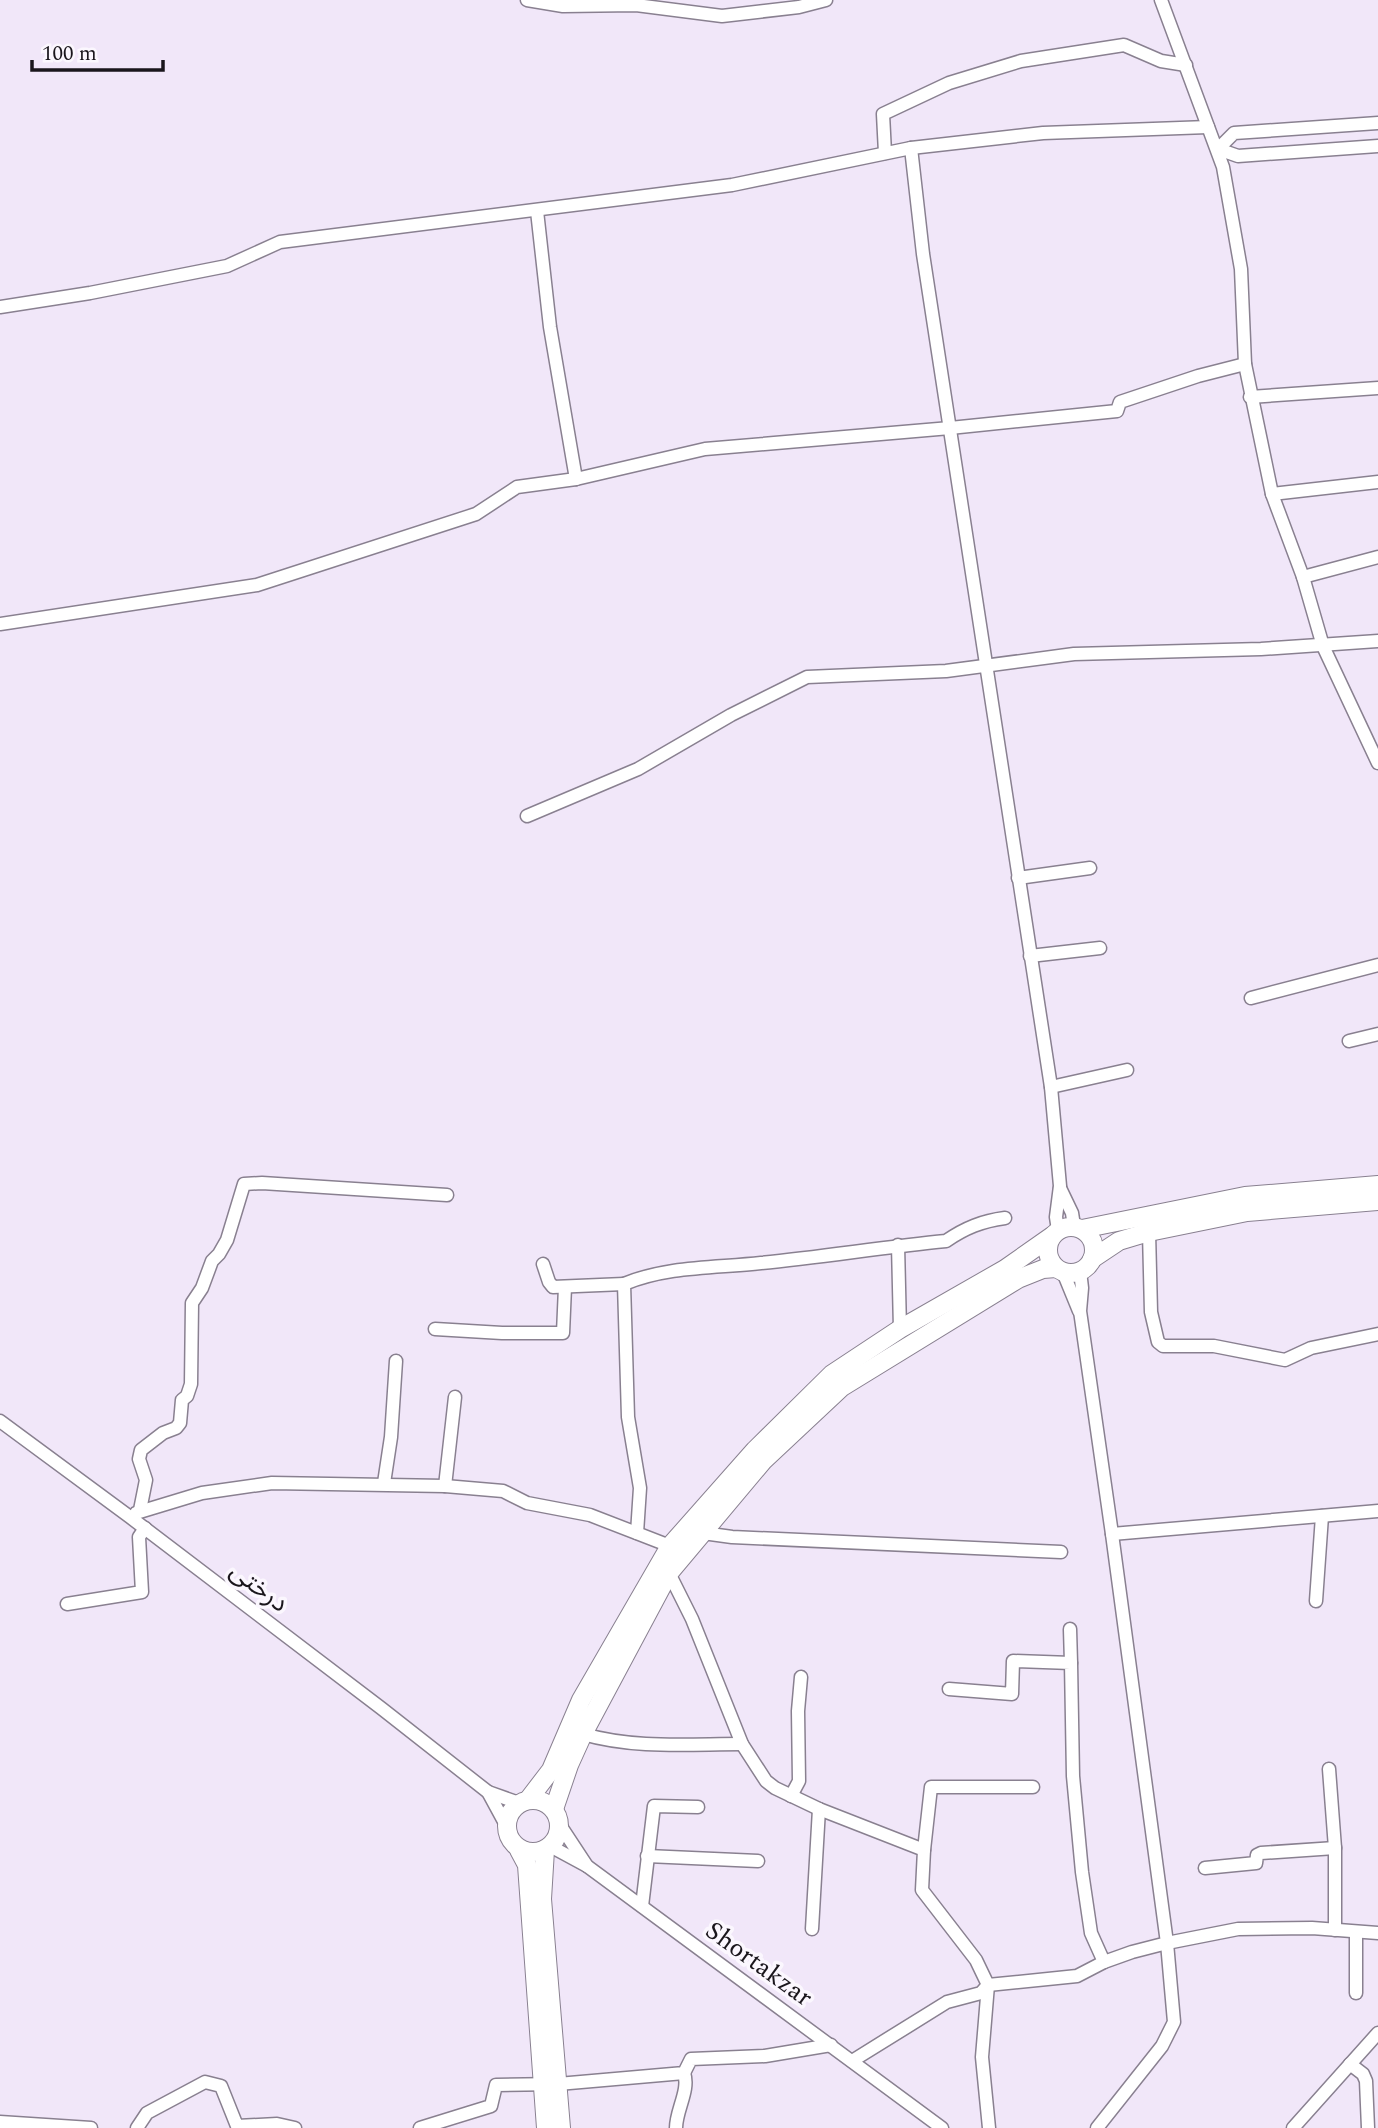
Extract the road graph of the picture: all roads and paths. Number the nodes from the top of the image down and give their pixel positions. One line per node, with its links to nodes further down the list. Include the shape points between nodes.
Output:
1 (527, 0): 2 (street, via 563,6 636,5 722,16)
2 (826, 0)
3 (1161, 0): 4 (street)
4 (1185, 65): 6 (street); 10 (street, via 1161,61 1124,45 1021,61 949,83 883,114)
5 (1378, 123): 9 (street, via 1234,133)
6 (1208, 127): 8 (street, via 1043,133); 9 (street)
7 (1378, 146): 9 (street, via 1238,156)
8 (911, 148): 10 (street); 16 (street)
9 (1218, 149): 13 (street, via 1241,269)
10 (885, 153): 11 (street, via 733,185)
11 (537, 211): 12 (street, via 280,242 227,266); 17 (street, via 550,327)
12 (0, 307)
13 (1245, 364): 15 (street); 16 (street, via 1119,402 1117,411)
14 (1378, 388): 15 (street)
15 (1250, 397): 19 (street)
16 (950, 428): 17 (street, via 705,449); 25 (street)
17 (576, 479): 22 (street, via 517,487 476,514 257,585)
18 (1378, 482): 19 (street)
19 (1272, 494): 21 (street)
20 (1378, 557): 21 (street)
21 (1303, 577): 24 (street)
22 (0, 624)
23 (1378, 641): 24 (street)
24 (1323, 646): 25 (street, via 1074,654); 26 (street)
25 (985, 664): 28 (street, via 946,671 807,677 638,769); 30 (street)
26 (1374, 745): 27 (street)
27 (1378, 762)
28 (527, 816)
29 (1090, 868): 30 (street)
30 (1018, 878): 32 (street)
31 (1100, 948): 32 (street)
32 (1030, 957): 38 (street)
33 (1378, 965): 34 (street)
34 (1251, 998)
35 (1378, 1034): 36 (street)
36 (1349, 1041)
37 (1127, 1070): 38 (street)
38 (1051, 1087): 43 (street, via 1060,1186 1072,1213)
39 (1378, 1185): 43 (highway, via 1245,1196)
40 (447, 1195): 59 (street, via 244,1184 228,1240 192,1303 191,1384 182,1400 180,1423 141,1450 145,1480)
41 (1378, 1200): 44 (highway, via 1247,1212)
42 (1005, 1219): 45 (street, via 967,1227 946,1241)
43 (1067, 1230): 47 (highway, via 1047,1252); 47 (highway, via 1093,1242); 51 (highway)
44 (1149, 1232): 47 (highway, via 1119,1241); 52 (street, via 1151,1312 1163,1346 1214,1346 1285,1360 1311,1348)
45 (898, 1245): 48 (street, via 689,1269); 51 (street)
46 (543, 1264): 49 (street, via 551,1286)
47 (1073, 1267): 62 (highway, via 1043,1269 1018,1279 842,1387 763,1461); 64 (street)
48 (624, 1284): 49 (street); 63 (street, via 628,1417 640,1489)
49 (565, 1287): 50 (street, via 563,1333)
50 (435, 1329)
51 (900, 1329): 65 (highway, via 832,1374 755,1450)
52 (1378, 1334)
53 (396, 1361): 56 (street)
54 (455, 1398): 57 (street)
55 (0, 1422): 59 (street, درختی)
56 (384, 1483): 57 (street); 59 (street, via 272,1483 202,1493)
57 (445, 1486): 63 (street, via 503,1491 527,1503 590,1515)
58 (1378, 1511): 60 (street)
59 (135, 1513): 61 (street, درختی)
60 (1322, 1516): 64 (street); 68 (street)
61 (145, 1528): 69 (street, via 139,1537 142,1592); 78 (street, درختی)
62 (703, 1532): 66 (street); 67 (highway)
63 (637, 1533): 65 (street)
64 (1112, 1534): 99 (street)
65 (670, 1546): 80 (highway, via 581,1700 551,1770)
66 (1060, 1552)
67 (669, 1573): 74 (highway); 75 (street)
68 (1316, 1601)
69 (67, 1604)
70 (1070, 1629): 71 (street)
71 (1071, 1663): 73 (street, via 1013,1661 1012,1694); 100 (street, via 1073,1776 1082,1871 1091,1933)
72 (802, 1677): 79 (street, via 797,1711 799,1781)
73 (949, 1689)
74 (583, 1734): 75 (street, via 612,1742 655,1745); 83 (highway, via 569,1765)
75 (742, 1744): 79 (street, via 766,1781)
76 (1329, 1769): 86 (street)
77 (1033, 1787): 88 (street, via 931,1787)
78 (488, 1792): 80 (street); 84 (street)
79 (791, 1796): 82 (street)
80 (523, 1802): 83 (highway, via 547,1802); 84 (highway, via 512,1810)
81 (698, 1807): 89 (street, via 653,1805)
82 (819, 1810): 88 (street); 95 (street)
83 (557, 1817): 85 (highway, via 559,1834); 91 (street, Shortakzar)
84 (507, 1827): 87 (highway)
85 (548, 1848): 87 (highway); 91 (street); 93 (highway)
86 (1335, 1848): 92 (street, via 1261,1853 1256,1855 1256,1863); 96 (street)
87 (519, 1850): 108 (highway, via 527,1865)
88 (924, 1850): 101 (street, via 922,1890 976,1960)
89 (648, 1856): 90 (street); 94 (street)
90 (758, 1861)
91 (582, 1864): 93 (street, via 557,1862); 94 (street, Shortakzar)
92 (1205, 1868)
93 (545, 1873): 108 (highway, via 542,1899)
94 (642, 1906): 104 (street, Shortakzar)
95 (813, 1928)
96 (1335, 1930): 97 (street); 99 (street, via 1238,1929)
97 (1356, 1932): 98 (street); 102 (street)
98 (1378, 1933)
99 (1167, 1942): 100 (street); 119 (street, via 1174,2022 1162,2046)
100 (1104, 1962): 101 (street, via 1077,1976)
101 (988, 1985): 105 (street, via 981,1993 947,2002); 118 (street, via 982,2057)
102 (1356, 1993)
103 (1378, 2033): 106 (street)
104 (831, 2045): 105 (street, Shortakzar); 107 (street, via 765,2056 691,2059)
105 (852, 2061): 117 (street, Shortakzar)
106 (1350, 2064): 120 (street); 121 (street, via 1366,2081)
107 (684, 2073): 108 (street); 116 (street)
108 (550, 2084): 113 (street, via 496,2085 491,2106); 114 (highway); 115 (highway)
109 (0, 2122): 110 (street)
110 (91, 2128)
111 (137, 2128): 112 (street, via 147,2113 205,2082 222,2086 237,2126)
112 (295, 2128)
113 (420, 2128)
114 (546, 2128)
115 (561, 2128)
116 (676, 2128)
117 (942, 2128)
118 (989, 2128)
119 (1097, 2128)
120 (1293, 2128)
121 (1368, 2128)

